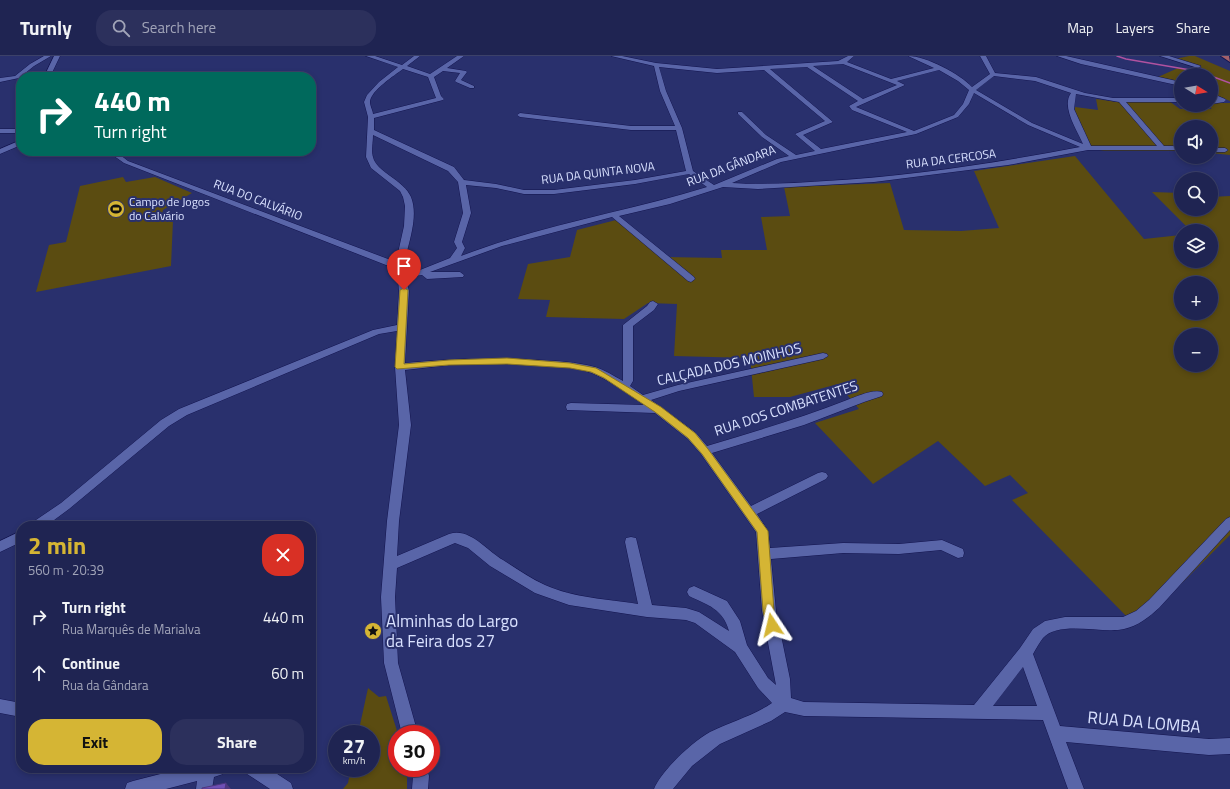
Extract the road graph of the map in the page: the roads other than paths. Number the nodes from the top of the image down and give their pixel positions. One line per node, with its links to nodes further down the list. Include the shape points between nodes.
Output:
1 (48, 56): 22 (street)
2 (57, 56): 23 (street)
3 (369, 56): 16 (street)
4 (417, 56): 16 (street)
5 (461, 56): 19 (street)
6 (614, 56): 15 (street)
7 (852, 56): 14 (street)
8 (911, 56): 21 (street)
9 (983, 56): 24 (street)
10 (1060, 56): 29 (street)
11 (1163, 56): 18 (street)
12 (1224, 56): 13 (main road)
13 (1230, 60)
14 (843, 62): 17 (street); 28 (street)
15 (656, 65): 20 (street, via 717,71); 41 (street, via 663,91)
16 (403, 66): 25 (street); 40 (street, via 369,96 367,102)
17 (809, 66): 20 (street); 37 (street)
18 (1198, 66)
19 (442, 69): 25 (street); 30 (street, via 464,72 458,81)
20 (766, 69): 52 (street, via 830,122 798,134)
21 (938, 69): 28 (street); 31 (street, via 965,82)
22 (23, 72)
23 (49, 72)
24 (994, 74): 31 (street); 32 (street, via 1036,79)
25 (430, 76): 40 (street, via 441,99)
26 (16, 77): 27 (street)
27 (0, 80)
28 (893, 80): 37 (street, via 902,86)
29 (1174, 82)
30 (472, 87)
31 (972, 90): 45 (street, RUA DA GÂNDARA, via 966,104 956,116); 47 (street, via 1030,124)
32 (1074, 92): 34 (street, via 1102,99); 47 (street, via 1071,109)
33 (1218, 98): 36 (street, via 1223,100)
34 (1121, 100): 35 (street); 48 (street)
35 (1174, 100)
36 (1218, 101)
37 (863, 102): 45 (street, via 852,106)
38 (740, 113): 55 (street, via 764,136)
39 (520, 116): 41 (street, via 631,128)
40 (371, 117): 44 (street)
41 (679, 128): 56 (street)
42 (0, 131): 43 (street)
43 (16, 131)
44 (371, 131): 57 (street, via 451,169); 62 (street, via 371,162 403,190 408,200 409,214)
45 (914, 132): 52 (street, RUA DA GÂNDARA)
46 (16, 144): 53 (street)
47 (1088, 148): 48 (street, RUA DA CERCOSA); 58 (street, RUA DA CERCOSA, via 1008,163 874,180 758,187)
48 (1162, 148): 49 (street, RUA DA CERCOSA)
49 (1174, 148)
50 (1218, 150): 51 (street)
51 (1225, 150)
52 (819, 151): 55 (street, RUA DA GÂNDARA)
53 (0, 152)
54 (117, 156): 62 (street, RUA DO CALVÁRIO, via 126,162)
55 (795, 157): 58 (street, RUA DA GÂNDARA, via 762,166)
56 (690, 172): 57 (street, RUA DA QUINTA NOVA, via 585,189 542,193); 59 (street)
57 (462, 182): 61 (street, via 467,213 458,242 461,248)
58 (722, 185): 59 (street, RUA DA GÂNDARA)
59 (712, 187): 60 (street, RUA DA GÂNDARA, via 667,202)
60 (614, 215): 61 (street, RUA DA GÂNDARA, via 499,244); 66 (street)
61 (452, 260): 63 (street, RUA DA GÂNDARA)
62 (399, 265): 63 (street, RUA DO CALVÁRIO); 65 (street)
63 (416, 274): 64 (street, RUA DO CALVÁRIO); 65 (street, RUA DA GÂNDARA, via 405,272); 67 (street)
64 (460, 275)
65 (401, 278): 67 (street)
66 (691, 279)
67 (404, 290): 69 (street)
68 (653, 304): 72 (street, via 628,324 628,381)
69 (401, 327): 71 (street); 80 (street, via 376,332 183,412 164,423)
70 (823, 356): 74 (street, CALÇADA DOS MOINHOS, via 678,388)
71 (400, 367): 72 (street, via 449,362 507,361 570,365 593,370); 87 (street, via 405,425)
72 (624, 387): 74 (street)
73 (878, 394): 77 (street, RUA DOS COMBATENTES, via 800,422)
74 (641, 399): 76 (street)
75 (571, 408): 76 (street)
76 (658, 410): 77 (street, via 692,436)
77 (705, 451): 79 (street)
78 (822, 476): 79 (street)
79 (750, 512): 86 (street, via 762,531)
80 (44, 521)
81 (1230, 522): 91 (street, via 1154,604 1140,615 1124,623 1050,625 1038,633)
82 (16, 539): 84 (street)
83 (631, 542): 89 (street)
84 (0, 547)
85 (958, 553): 86 (street, via 942,545 900,549 843,548)
86 (764, 554): 92 (street, via 769,611 783,679)
87 (389, 565): 89 (street, via 454,538 462,539 540,589 569,599); 97 (street, via 391,663)
88 (694, 592): 90 (street, via 722,605 733,621)
89 (647, 611): 90 (street, via 686,614 699,618)
90 (740, 647): 92 (street, via 763,682)
91 (1026, 653): 95 (street); 96 (street)
92 (783, 704): 96 (street, via 804,709); 108 (street, via 766,716 714,738 686,760)
93 (0, 706): 94 (street)
94 (16, 709)
95 (1047, 712): 96 (street); 98 (street)
96 (978, 713)
97 (408, 725)
98 (1055, 733): 99 (street, RUA DA LOMBA, via 1209,747); 109 (street)
99 (1230, 746)
100 (199, 773): 104 (street)
101 (211, 773): 105 (street)
102 (261, 773): 106 (street)
103 (421, 777): 107 (street)
104 (132, 789)
105 (204, 789)
106 (285, 789)
107 (420, 789)
108 (662, 789)
109 (1076, 789)

